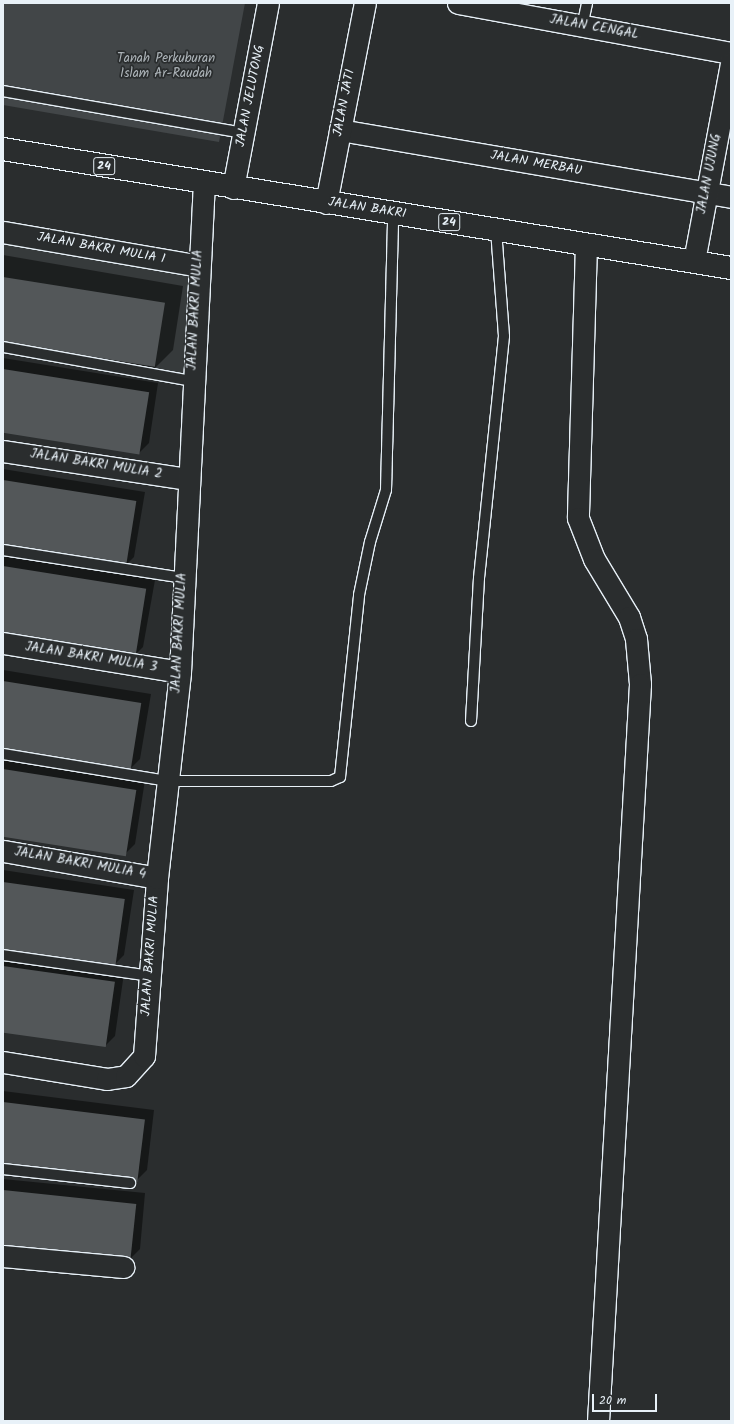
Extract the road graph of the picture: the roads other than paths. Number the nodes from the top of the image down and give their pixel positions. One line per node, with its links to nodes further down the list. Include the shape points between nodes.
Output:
1 (268, 3): 11 (street, JALAN JELUTONG)
2 (365, 3): 10 (street, JALAN JATI)
3 (458, 3): 5 (street, JALAN CENGAL)
4 (588, 3): 6 (lane)
5 (508, 8): 6 (street, JALAN CENGAL)
6 (582, 27): 7 (street, JALAN CENGAL)
7 (731, 53)
8 (731, 63): 15 (street, JALAN UJUNG)
9 (3, 91): 11 (lane)
10 (340, 130): 15 (street, JALAN MERBAU); 17 (street, JALAN JATI)
11 (244, 133): 14 (street, JALAN JELUTONG)
12 (3, 149): 13 (main road, JALAN BAKRI / 24)
13 (204, 184): 14 (main road, JALAN BAKRI / 24); 23 (street, JALAN BAKRI MULIA)
14 (233, 188): 17 (main road, JALAN BAKRI / 24)
15 (706, 193): 16 (street, JALAN MERBAU); 22 (street, JALAN UJUNG)
16 (731, 197)
17 (326, 203): 18 (main road, JALAN BAKRI / 24)
18 (393, 214): 19 (main road, JALAN BAKRI / 24); 35 (lane, via 386,490 370,542 359,595 342,773 331,781)
19 (496, 230): 21 (main road, JALAN BAKRI / 24); 33 (lane, via 505,314 479,578)
20 (3, 232): 23 (street, JALAN BAKRI MULIA 1)
21 (586, 244): 22 (main road, JALAN BAKRI / 24); 45 (street, via 578,518 594,559 629,617 636,639 640,684)
22 (694, 261): 24 (main road, JALAN BAKRI / 24)
23 (199, 266): 26 (street, JALAN BAKRI MULIA)
24 (731, 268)
25 (3, 347): 26 (lane)
26 (192, 381): 28 (street, JALAN BAKRI MULIA)
27 (3, 451): 28 (street, JALAN BAKRI MULIA 2)
28 (188, 479): 30 (street, JALAN BAKRI MULIA)
29 (3, 550): 30 (lane)
30 (183, 578): 32 (street, JALAN BAKRI MULIA)
31 (3, 643): 32 (street, JALAN BAKRI MULIA 3)
32 (180, 672): 35 (street, JALAN BAKRI MULIA)
33 (471, 721)
34 (3, 754): 35 (lane)
35 (167, 782): 37 (street, JALAN BAKRI MULIA)
36 (3, 851): 37 (street, JALAN BAKRI MULIA 4)
37 (158, 878): 39 (street, JALAN BAKRI MULIA)
38 (3, 955): 39 (lane)
39 (150, 976): 40 (street, JALAN BAKRI MULIA, via 144,1056 126,1076 107,1079)
40 (3, 1062)
41 (3, 1169): 42 (lane)
42 (130, 1183)
43 (3, 1256): 44 (street)
44 (124, 1267)
45 (598, 1421)

